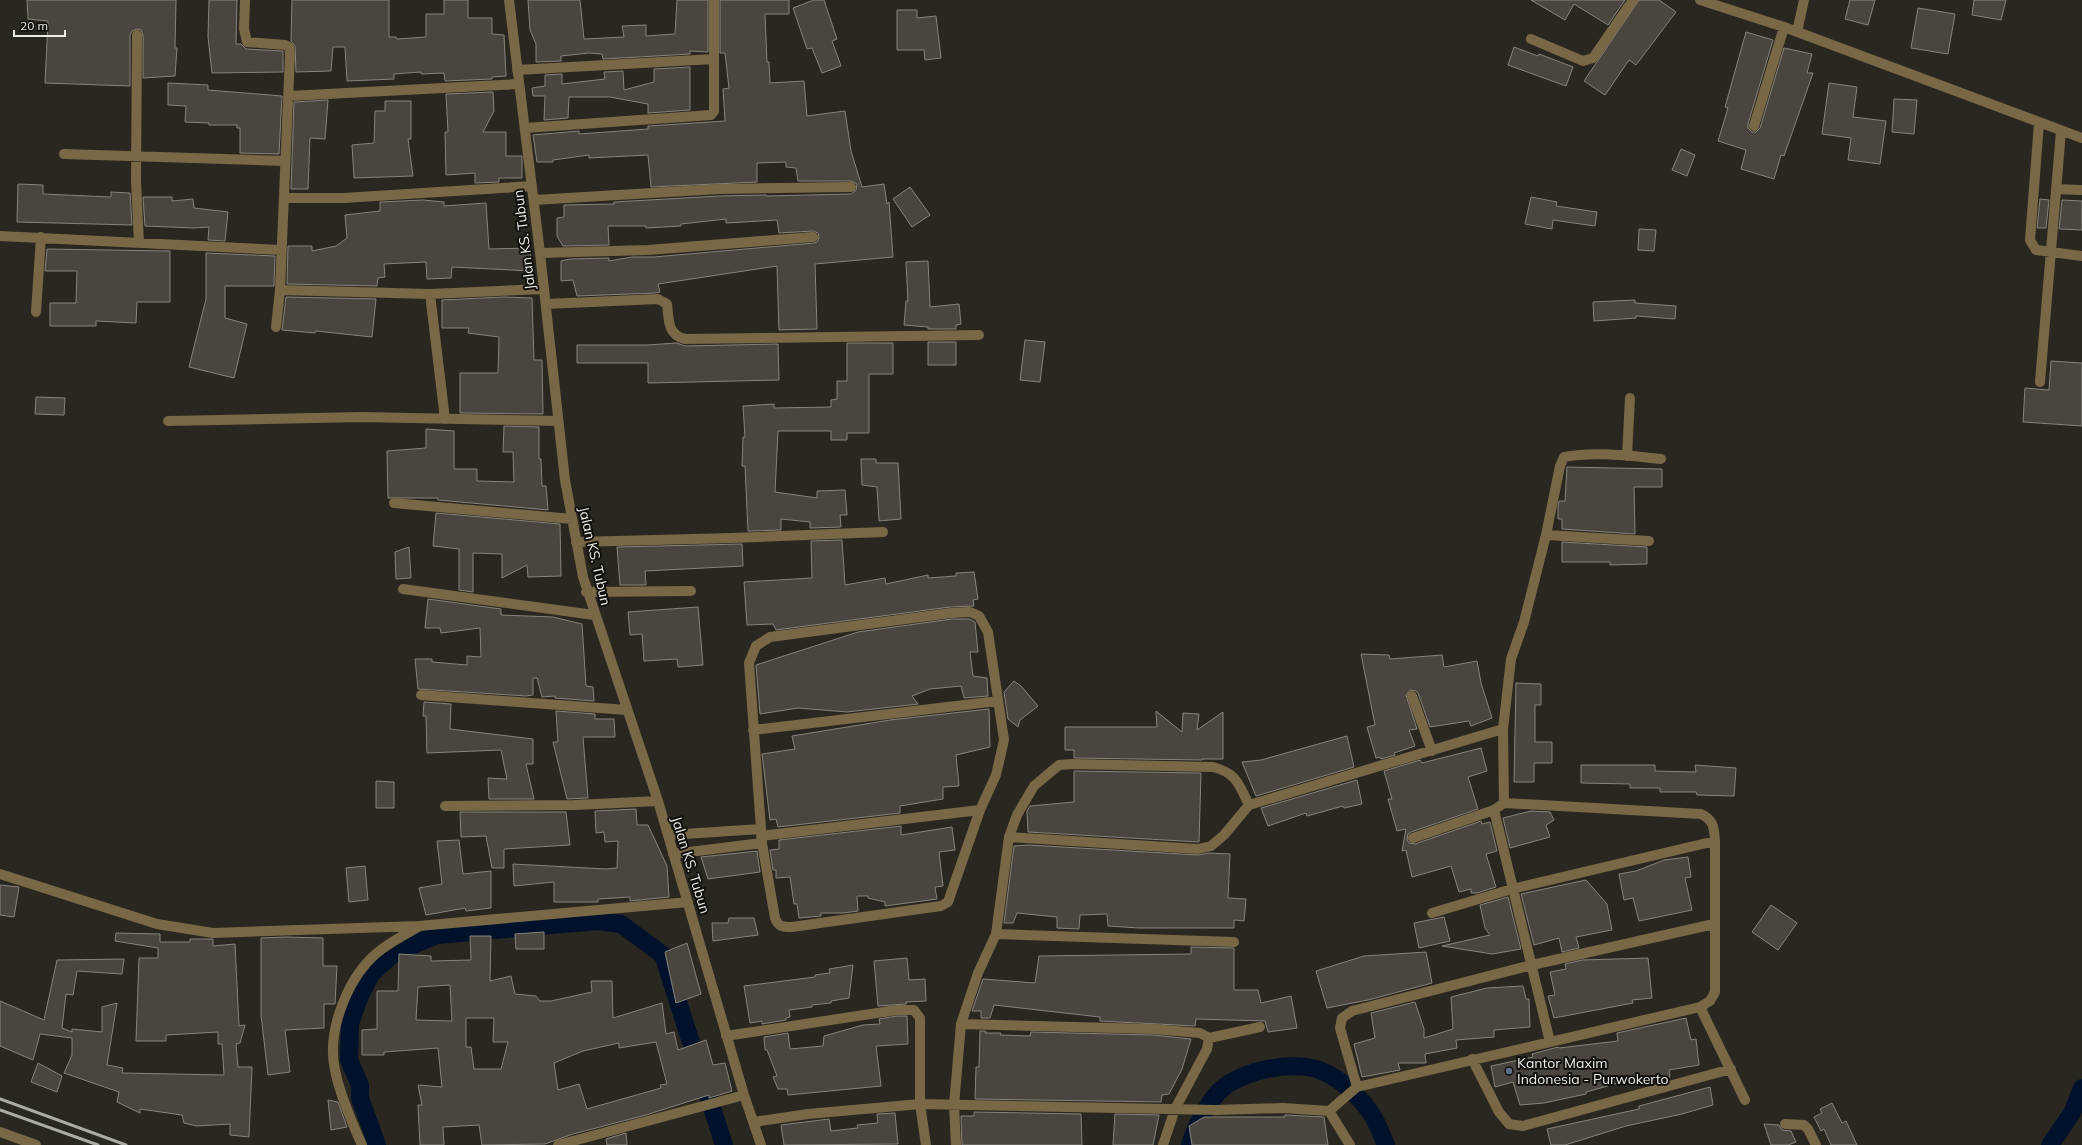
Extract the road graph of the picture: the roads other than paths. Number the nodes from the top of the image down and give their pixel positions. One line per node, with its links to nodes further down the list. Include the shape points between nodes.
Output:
1 (245, 0): 14 (street, via 244,29 247,42 289,47)
2 (509, 0): 12 (street, Jalan KS. Tubun)
3 (714, 0): 11 (street)
4 (1633, 0): 10 (street, via 1592,58 1583,61)
5 (1700, 0): 7 (street)
6 (1804, 0): 8 (street)
7 (1784, 27): 8 (street); 16 (street)
8 (1797, 32): 15 (street)
9 (137, 35): 21 (street)
10 (1531, 39)
11 (714, 59): 12 (street); 17 (street, via 714,111 711,115)
12 (517, 70): 13 (street, Jalan KS. Tubun)
13 (518, 84): 14 (street); 17 (street, Jalan KS. Tubun)
14 (289, 96): 22 (street)
15 (2039, 123): 18 (street); 35 (street, via 2030,240 2036,250)
16 (1754, 126)
17 (525, 128): 23 (street, Jalan KS. Tubun)
18 (2061, 131): 19 (street); 25 (street)
19 (2082, 138)
20 (64, 154): 21 (street)
21 (136, 155): 22 (street); 32 (street)
22 (285, 161): 27 (street)
23 (532, 186): 27 (street, via 344,198); 28 (street, Jalan KS. Tubun)
24 (851, 187): 28 (street, via 720,189)
25 (2056, 189): 26 (street); 35 (street)
26 (2082, 190)
27 (284, 198): 33 (street)
28 (534, 200): 34 (street, Jalan KS. Tubun)
29 (0, 236): 30 (street)
30 (41, 237): 32 (street); 41 (street)
31 (813, 237): 34 (street, via 648,250)
32 (140, 243): 33 (street)
33 (281, 250): 38 (street)
34 (540, 253): 37 (street, Jalan KS. Tubun)
35 (2052, 253): 36 (street); 44 (street)
36 (2082, 256)
37 (544, 288): 39 (street); 40 (street, Jalan KS. Tubun)
38 (280, 290): 39 (street); 42 (street)
39 (430, 294): 46 (street)
40 (546, 304): 43 (street, via 658,299 668,304 670,328 685,339); 48 (street, Jalan KS. Tubun)
41 (36, 312)
42 (276, 327)
43 (979, 335)
44 (2040, 382)
45 (1630, 398): 49 (street)
46 (445, 419): 47 (street, via 361,417); 48 (street)
47 (168, 421)
48 (558, 421): 52 (street, Jalan KS. Tubun)
49 (1627, 456): 50 (street); 54 (street, via 1564,457)
50 (1661, 459)
51 (394, 503): 52 (street)
52 (572, 519): 56 (street, Jalan KS. Tubun)
53 (883, 532): 56 (street)
54 (1546, 535): 55 (street); 65 (street, via 1524,622 1511,659)
55 (1649, 541)
56 (576, 542): 59 (street, Jalan KS. Tubun)
57 (403, 589): 60 (street)
58 (691, 591): 59 (street)
59 (586, 592): 60 (street, Jalan KS. Tubun)
60 (594, 615): 64 (street, Jalan KS. Tubun)
61 (420, 694): 64 (street)
62 (1412, 696): 67 (street)
63 (998, 701): 66 (street); 66 (street, via 988,632 984,621 970,612 951,613 770,637 762,641 752,652 749,664); 72 (street, via 1004,740 996,774)
64 (627, 710): 68 (street, Jalan KS. Tubun)
65 (1503, 729): 67 (street); 69 (street)
66 (753, 730): 75 (street)
67 (1432, 751): 70 (street)
68 (658, 801): 71 (street, via 575,805); 74 (street, Jalan KS. Tubun)
69 (1504, 803): 73 (street); 78 (street, via 1701,814 1713,823)
70 (1249, 805): 76 (street, via 1224,835 1211,846 1198,849); 76 (street, via 1237,781 1227,771 1213,767 1059,765 1034,786)
71 (445, 806)
72 (980, 810): 75 (street); 75 (street, via 948,902 941,906 792,927 782,927 775,918)
73 (1494, 810): 77 (street); 81 (street)
74 (668, 835): 75 (street); 79 (street, Jalan KS. Tubun)
75 (761, 836): 79 (street)
76 (1008, 837): 86 (street)
77 (1413, 838)
78 (1715, 841): 81 (street); 84 (street)
79 (673, 854): 82 (street, Jalan KS. Tubun)
80 (0, 874): 85 (street, via 156,924 213,933)
81 (1512, 889): 83 (street); 88 (street)
82 (688, 902): 85 (street); 92 (street, Jalan KS. Tubun)
83 (1432, 913)
84 (1714, 924): 88 (street); 89 (street, via 1715,992 1710,1001)
85 (419, 926): 108 (street, via 381,950 359,972 341,1009 334,1037 334,1070)
86 (996, 934): 87 (street); 90 (street, via 978,973)
87 (1234, 942)
88 (1532, 965): 94 (street); 97 (street, via 1352,1011 1342,1018 1340,1028)
89 (1700, 1006): 94 (street); 96 (street)
90 (961, 1024): 93 (street, via 1153,1029 1200,1033); 101 (street)
91 (1260, 1027): 93 (street)
92 (726, 1036): 98 (street, Jalan KS. Tubun); 100 (street, via 897,1010 914,1010 920,1018)
93 (1209, 1038): 102 (street, via 1207,1049)
94 (1550, 1042): 95 (street)
95 (1472, 1060): 96 (street, via 1499,1112 1509,1124 1524,1126); 97 (street)
96 (1731, 1069): 99 (street)
97 (1356, 1089): 103 (street)
98 (744, 1095): 104 (street, Jalan KS. Tubun); 109 (street)
99 (1745, 1100)
100 (924, 1105): 101 (street); 104 (street, via 808,1114); 111 (street)
101 (952, 1105): 102 (street); 112 (street)
102 (1178, 1109): 103 (street, via 1283,1108); 113 (street)
103 (1329, 1111): 114 (street)
104 (753, 1122): 110 (street, Jalan KS. Tubun)
105 (1785, 1124): 115 (street, via 1804,1125)
106 (0, 1132): 107 (street)
107 (36, 1145)
108 (362, 1145)
109 (558, 1145)
110 (761, 1145)
111 (926, 1145)
112 (956, 1145)
113 (1163, 1145)
114 (1350, 1145)
115 (1816, 1145)

